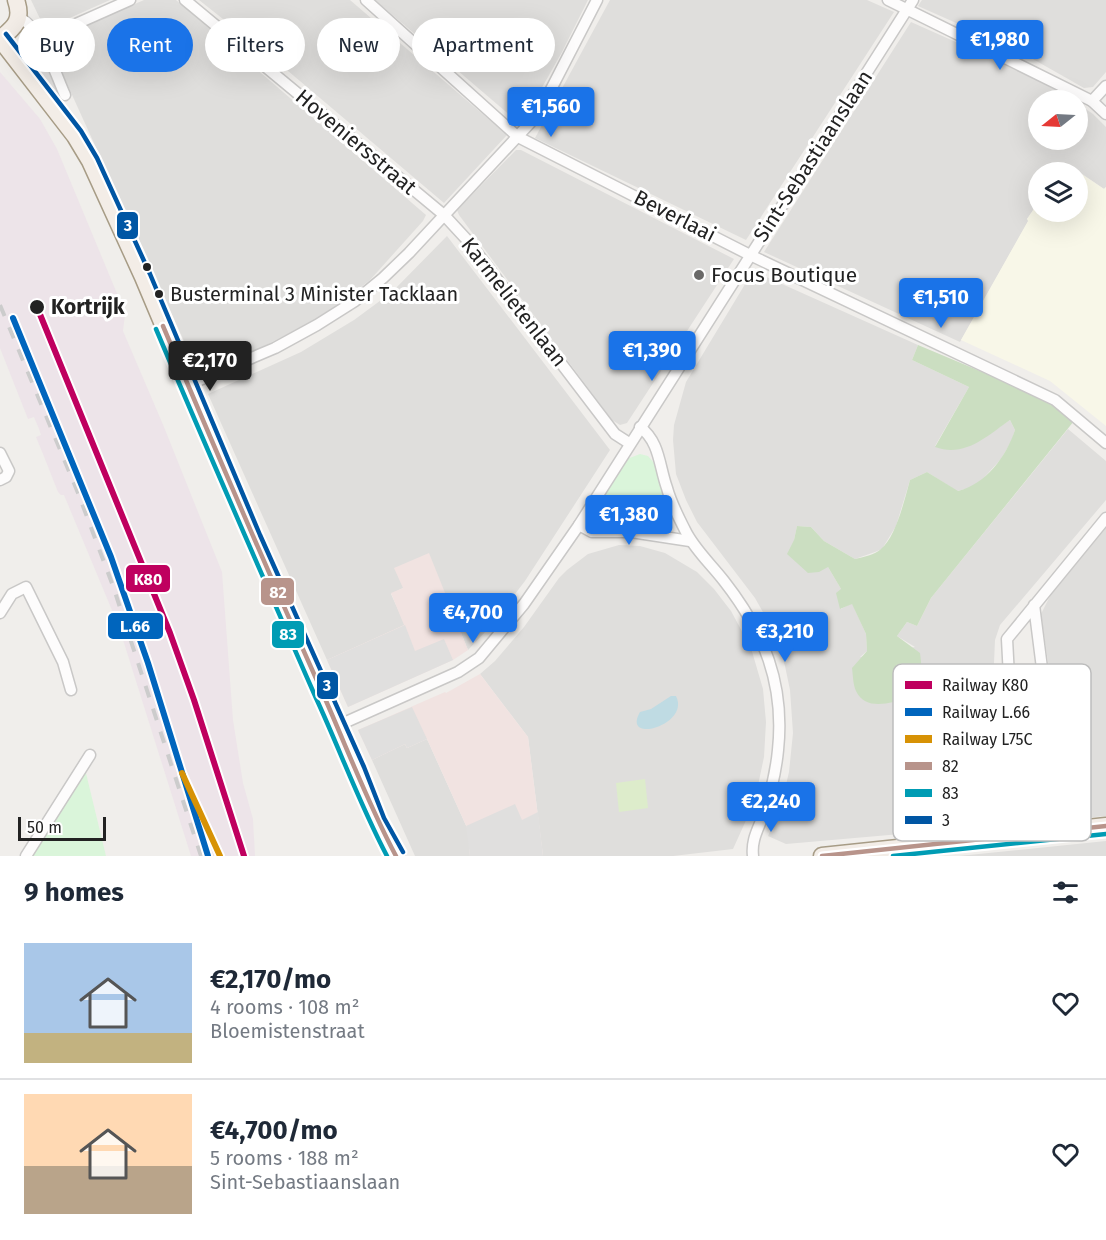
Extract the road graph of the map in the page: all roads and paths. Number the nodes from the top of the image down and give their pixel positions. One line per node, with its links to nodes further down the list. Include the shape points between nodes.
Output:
1 (16, 0): 8 (main road)
2 (186, 0): 18 (street, Hoveniersstraat)
3 (366, 0): 17 (street, Beverlaai)
4 (597, 0): 17 (street, via 545,101)
5 (888, 0): 7 (street)
6 (127, 1): 9 (street)
7 (910, 5): 15 (street); 19 (street, Sint-Sebastiaanslaan)
8 (20, 18)
9 (89, 18)
10 (18, 22): 11 (main road)
11 (0, 39): 20 (main road, via 90,161)
12 (55, 72): 14 (street)
13 (1106, 86): 15 (street)
14 (65, 95)
15 (1092, 101): 16 (street)
16 (1106, 114)
17 (518, 137): 18 (street); 19 (street, Beverlaai)
18 (444, 215): 20 (street, via 355,301 282,344); 22 (street, Karmelietenlaan, via 615,434)
19 (750, 255): 21 (street, Sint-Sebastiaanslaan); 23 (street, Beverlaai, via 1055,400)
20 (188, 385): 34 (main road)
21 (640, 427): 22 (street, Sint-Sebastiaanslaan); 28 (street, via 652,438 674,508)
22 (629, 443): 27 (street, Sint-Sebastiaanslaan)
23 (1106, 443)
24 (0, 453): 25 (street, via 9,473)
25 (0, 480)
26 (1106, 519): 29 (street)
27 (579, 525): 28 (street, via 592,532 631,532); 34 (street, Sint-Sebastiaanslaan, via 524,604 479,658 458,672)
28 (690, 541): 43 (street, via 751,620 768,656 776,689 778,752 768,799 752,842)
29 (1034, 606): 31 (street, via 1007,639); 32 (street)
30 (0, 613): 33 (street, via 12,594 26,587 63,662)
31 (1008, 664)
32 (1041, 664)
33 (71, 690)
34 (337, 726): 36 (main road)
35 (90, 755): 40 (street)
36 (377, 821): 41 (main road); 42 (main road)
37 (1106, 826): 38 (main road)
38 (1091, 828)
39 (964, 841): 44 (main road)
40 (26, 856)
41 (384, 856)
42 (396, 856)
43 (753, 856)
44 (822, 856)

